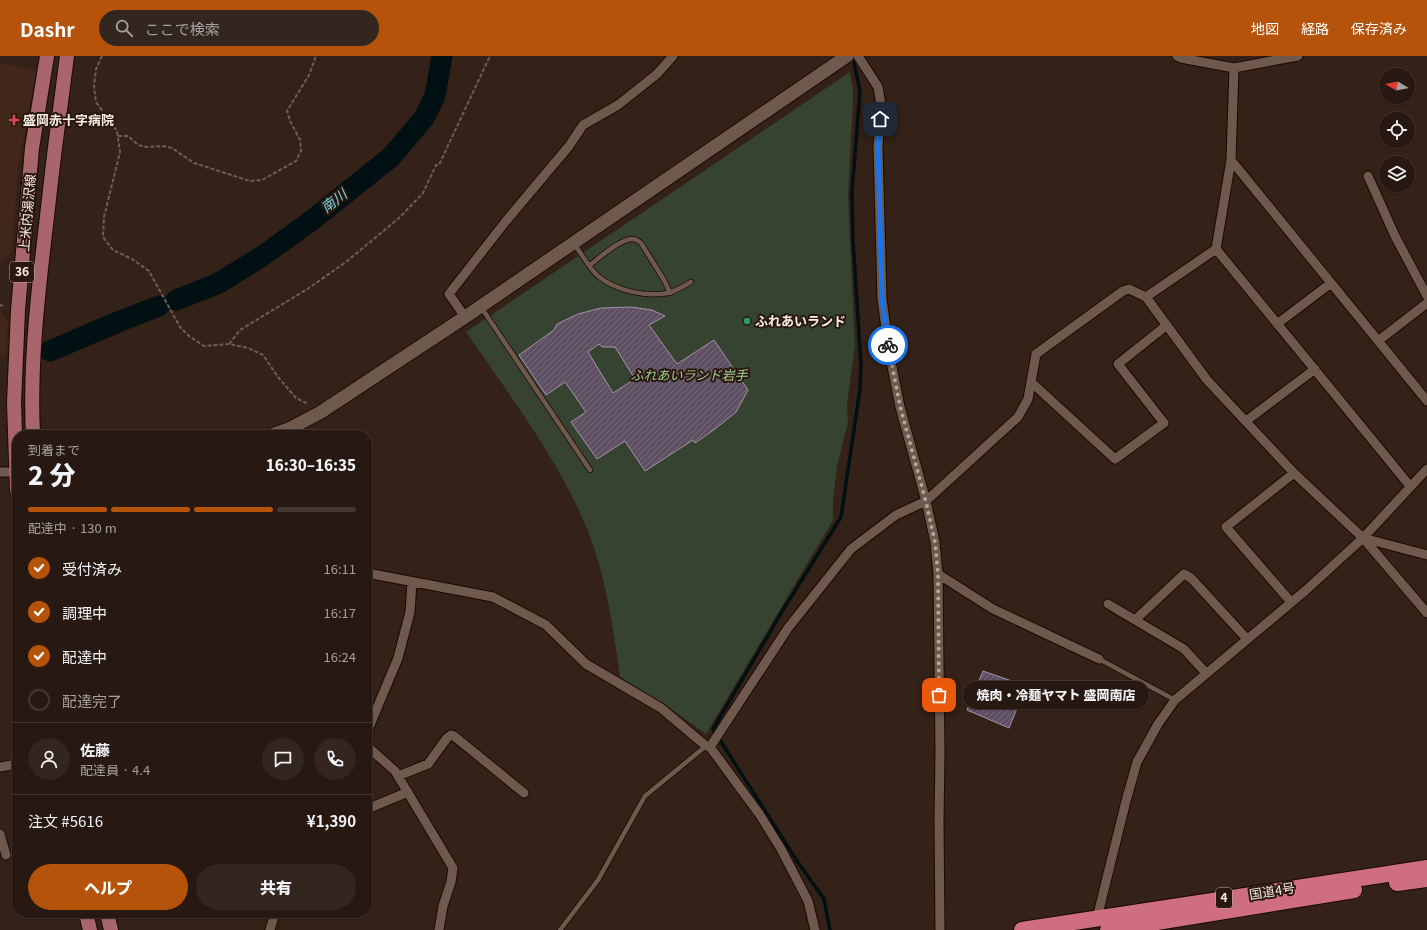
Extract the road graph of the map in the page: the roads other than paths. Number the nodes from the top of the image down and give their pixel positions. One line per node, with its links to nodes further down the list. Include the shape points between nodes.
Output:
1 (47, 56): 29 (main road, 上米内湯沢線 / 36, via 32,148 18,310)
2 (67, 56): 30 (main road, 上米内湯沢線 / 36, via 53,150 35,324 31,399)
3 (672, 56): 21 (street, via 657,74 618,105 583,125 569,146 506,221 449,294)
4 (847, 56): 11 (street)
5 (858, 56): 38 (street, via 878,87 881,105 878,147 882,299 900,406)
6 (1177, 56): 8 (street)
7 (1298, 56): 8 (street)
8 (1234, 68): 9 (street)
9 (1231, 160): 12 (street); 15 (street)
10 (1368, 176): 17 (street, via 1395,236)
11 (573, 243): 13 (lane); 20 (street)
12 (1216, 249): 18 (street); 22 (street)
13 (590, 264): 16 (lane, via 598,276 624,289 646,293); 16 (lane, via 624,240 636,240 641,243)
14 (691, 282): 16 (lane)
15 (1332, 283): 22 (street); 24 (street)
16 (670, 292)
17 (1427, 296)
18 (1146, 297): 23 (street); 26 (street, via 1129,289 1123,291 1036,354)
19 (1427, 303): 24 (street)
20 (480, 306): 21 (street); 33 (lane)
21 (464, 317): 31 (street, via 322,412)
22 (1278, 324): 25 (street)
23 (1167, 325): 26 (street, via 1118,364 1164,423 1115,459); 28 (street, via 1206,380)
24 (1378, 341): 27 (street)
25 (1315, 369): 28 (street); 37 (street)
26 (1031, 382): 38 (street, via 1028,400 1018,417)
27 (1427, 401)
28 (1246, 422): 36 (street)
29 (15, 430)
30 (33, 430)
31 (284, 430)
32 (1427, 469): 37 (street)
33 (590, 470)
34 (0, 472): 35 (street)
35 (12, 472)
36 (1294, 473): 39 (street); 44 (street, via 1226,527)
37 (1410, 486): 39 (street)
38 (926, 502): 42 (street, via 935,542); 53 (street, via 896,515 851,549 788,628)
39 (1363, 538): 40 (street); 44 (street); 46 (street)
40 (1427, 555)
41 (372, 574): 43 (street)
42 (938, 574): 49 (street, via 993,609); 75 (street)
43 (412, 582): 52 (street, via 410,612 398,658); 53 (street, via 493,597 546,625 586,664 661,708)
44 (1292, 602): 48 (street)
45 (1108, 604): 47 (street)
46 (1427, 613)
47 (1135, 620): 48 (street, via 1184,574 1191,578); 50 (street, via 1184,649)
48 (1247, 639): 50 (street)
49 (1099, 659): 51 (lane)
50 (1206, 673): 51 (street)
51 (1175, 700): 68 (street, via 1137,762)
52 (372, 720)
53 (710, 745): 73 (lane, via 644,796 598,880); 74 (street, via 781,849 808,901)
54 (372, 750): 57 (street)
55 (12, 765): 56 (street)
56 (0, 768)
57 (398, 776): 58 (street); 59 (street, via 428,764 447,738 454,736)
58 (408, 792): 60 (street); 72 (street, via 453,868)
59 (524, 793)
60 (372, 807)
61 (0, 834): 62 (street)
62 (6, 855)
63 (1427, 868): 68 (highway, 国道4号 / 4)
64 (1427, 879): 77 (highway, 国道4号 / 4)
65 (87, 918): 69 (main road)
66 (108, 918): 70 (main road)
67 (274, 918): 71 (street)
68 (1097, 918): 76 (highway, 国道4号 / 4)
69 (90, 930)
70 (110, 930)
71 (270, 930)
72 (439, 930)
73 (560, 930)
74 (814, 930)
75 (940, 930)
76 (1022, 930)
77 (1108, 930)

